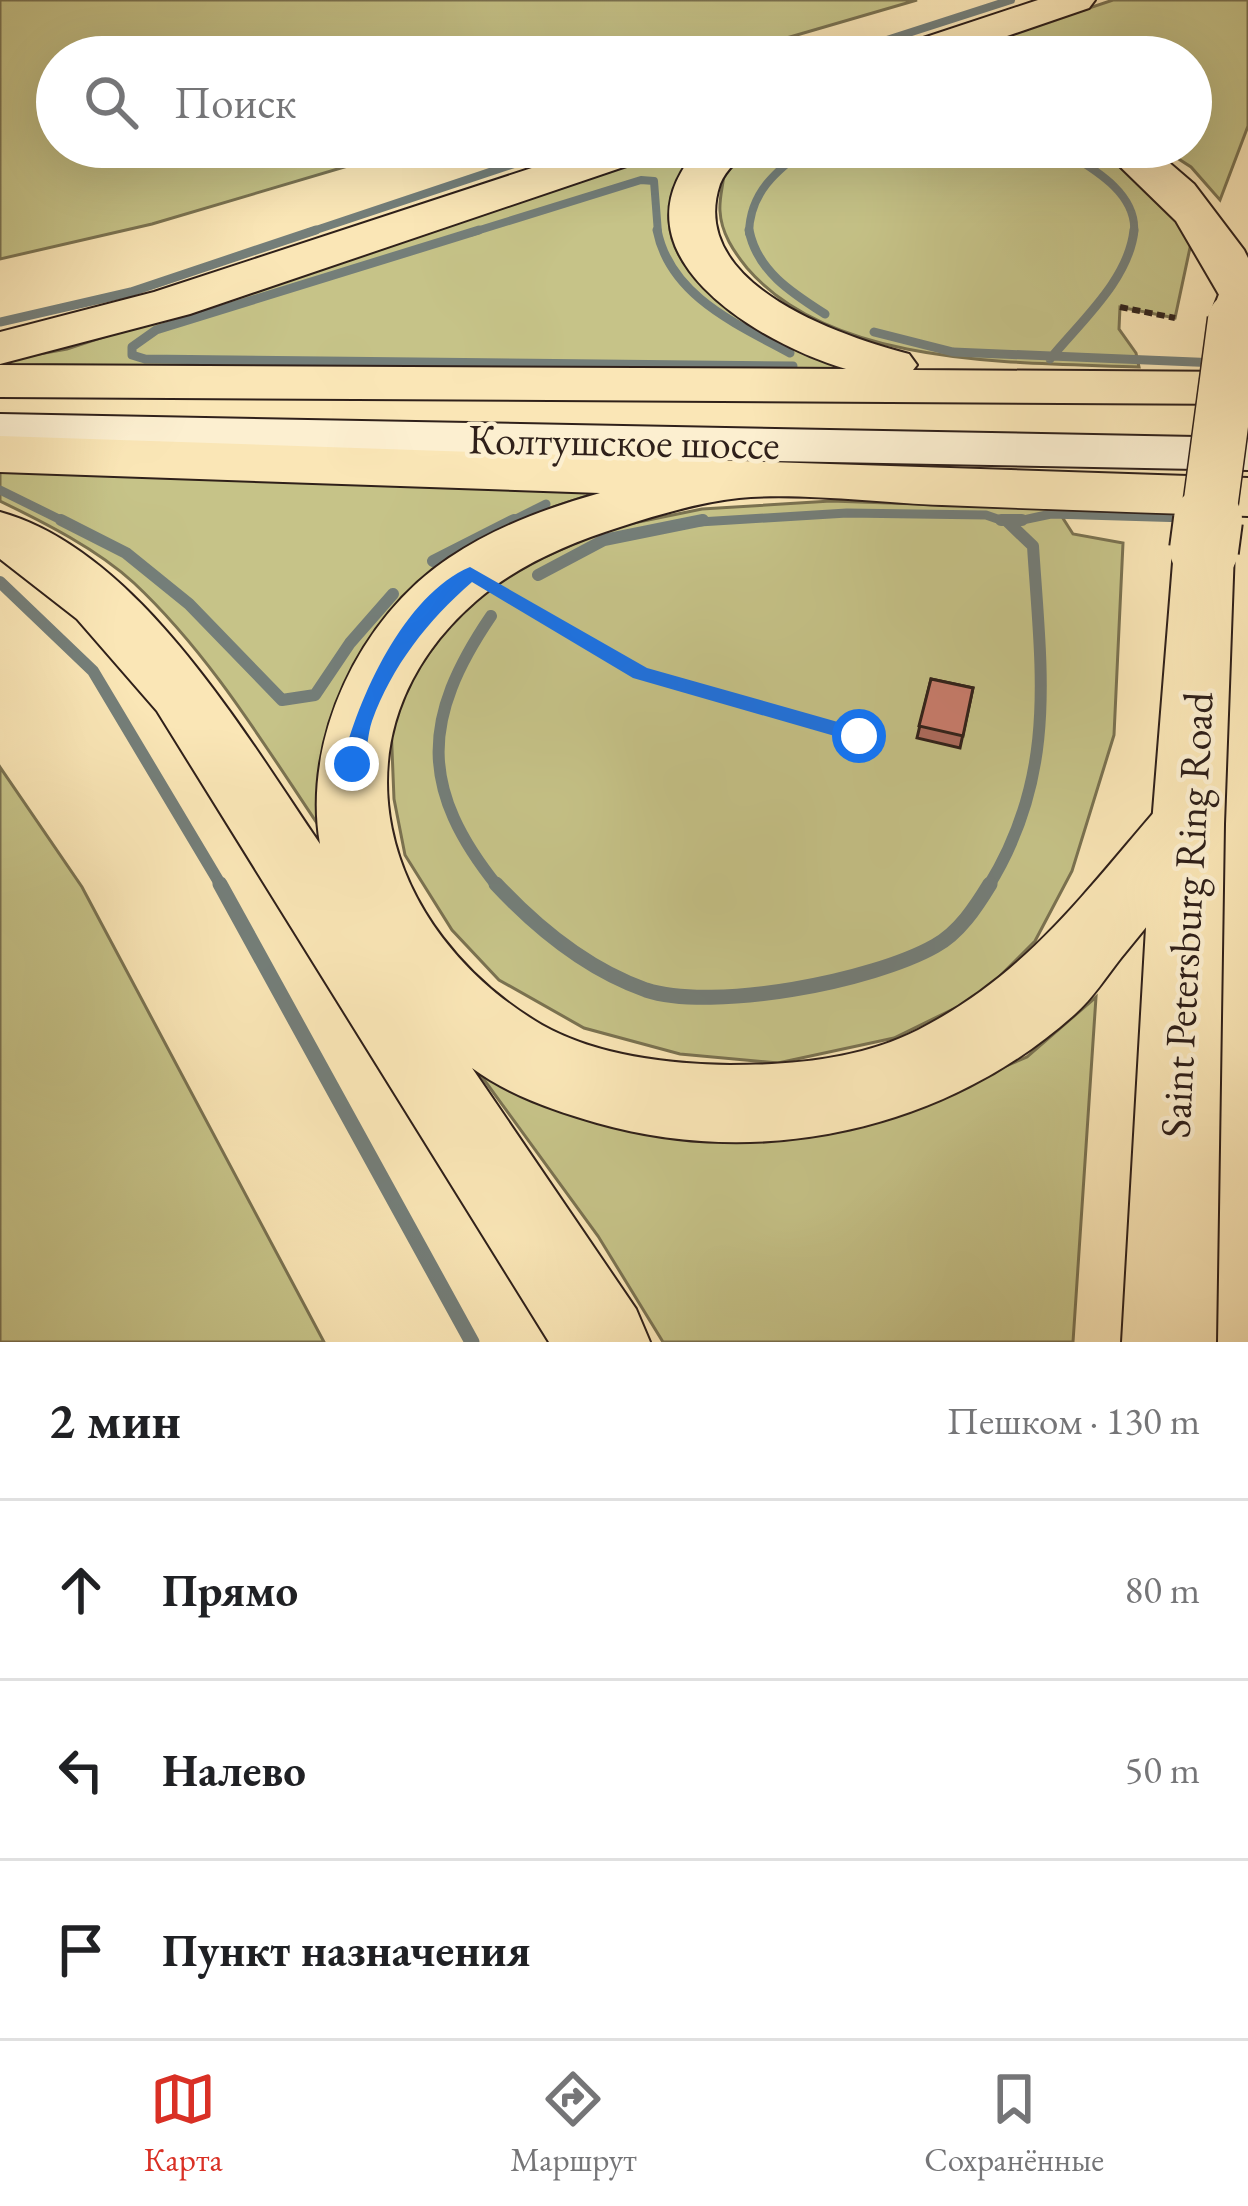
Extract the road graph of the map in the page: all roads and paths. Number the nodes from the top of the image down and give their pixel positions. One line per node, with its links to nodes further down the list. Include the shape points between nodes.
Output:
1 (1076, 0): 2 (main road)
2 (969, 36)
3 (577, 168): 9 (main road, via 172,303)
4 (705, 168): 11 (main road, via 693,214 705,258 733,292 803,336 862,358)
5 (1148, 168): 6 (main road, via 1185,197 1213,235)
6 (1242, 297): 23 (main road, Saint Petersburg Ring Road, bridge, via 1204,550)
7 (1120, 307): 8 (path)
8 (1175, 318)
9 (0, 348)
10 (0, 381): 11 (main road)
11 (1000, 384): 12 (main road)
12 (1248, 388)
13 (0, 397): 14 (main road, Колтушское шоссе)
14 (1248, 420)
15 (0, 430): 17 (main road, Колтушское шоссе)
16 (0, 454): 18 (main road)
17 (1248, 454)
18 (728, 482): 19 (main road); 21 (main road, via 589,514)
19 (1248, 496)
20 (0, 532): 24 (main road, via 81,585 181,693)
21 (470, 573): 22 (path, via 640,673); 23 (main road, via 392,657 362,722 348,800 352,839 386,920 470,1022 601,1088 734,1104 809,1100 882,1085 937,1062 1049,988)
22 (859, 736)
23 (1188, 824): 25 (main road, Saint Petersburg Ring Road)
24 (602, 1342)
25 (1169, 1342)

